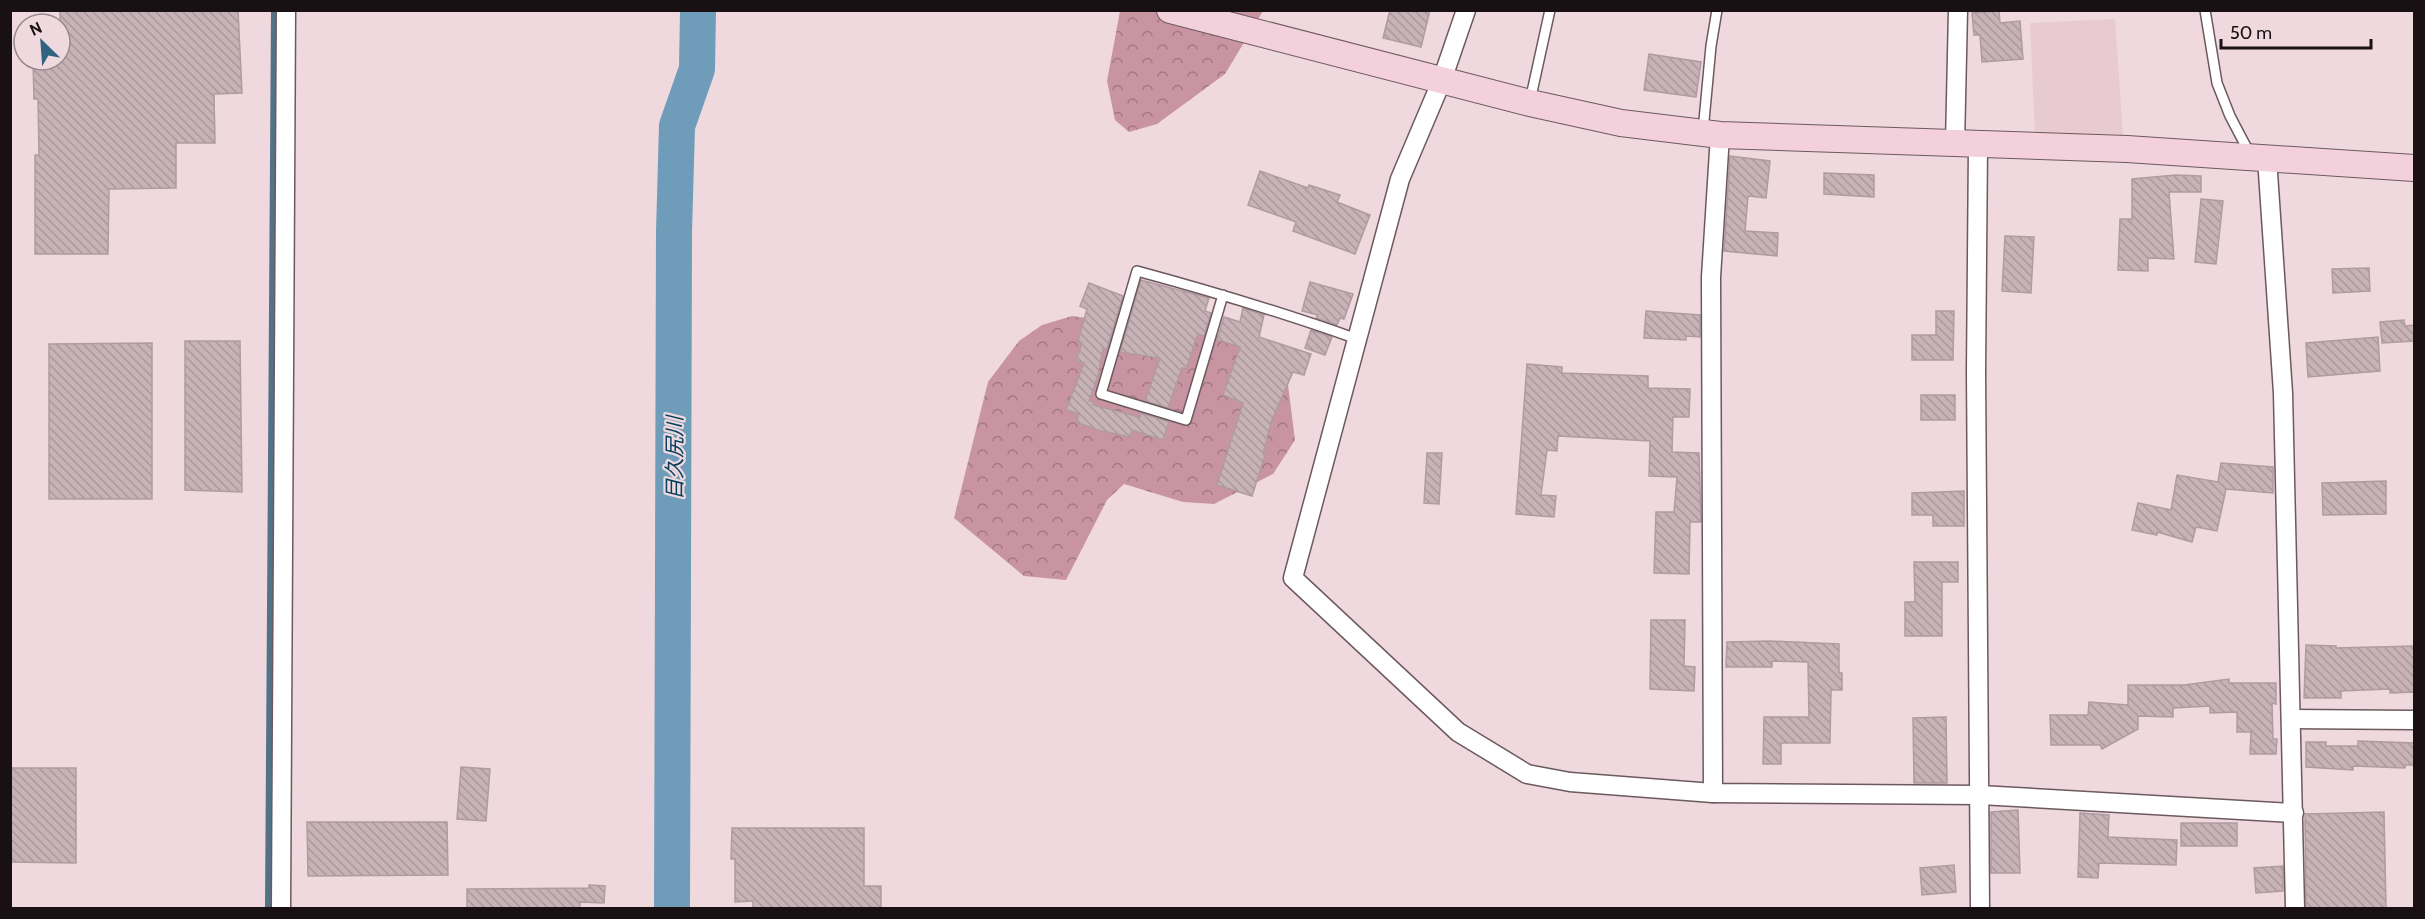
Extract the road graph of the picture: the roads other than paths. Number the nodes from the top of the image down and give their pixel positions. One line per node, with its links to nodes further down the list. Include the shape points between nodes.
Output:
1 (286, 10): 21 (street)
2 (1170, 10): 8 (street)
3 (1466, 10): 8 (street)
4 (1550, 10): 9 (lane)
5 (1717, 10): 10 (lane, via 1711,46)
6 (1958, 10): 11 (street)
7 (2205, 10): 12 (lane, via 2217,83 2230,116)
8 (1442, 80): 9 (street); 15 (street, via 1400,179)
9 (1530, 103): 10 (street, via 1622,123)
10 (1712, 134): 11 (street); 18 (street)
11 (1966, 145): 12 (street); 19 (street, via 1976,372)
12 (2259, 157): 13 (street); 16 (street, via 2283,393)
13 (2415, 168)
14 (1224, 295): 14 (lane, via 1137,271 1101,394 1186,420); 15 (lane)
15 (1357, 339): 18 (street, via 1293,578 1458,732 1527,774 1570,782)
16 (2292, 719): 17 (street); 20 (street)
17 (2415, 720)
18 (1713, 793): 19 (street)
19 (1980, 795): 20 (street); 22 (street)
20 (2294, 813): 23 (street)
21 (281, 909)
22 (1980, 909)
23 (2295, 909)

